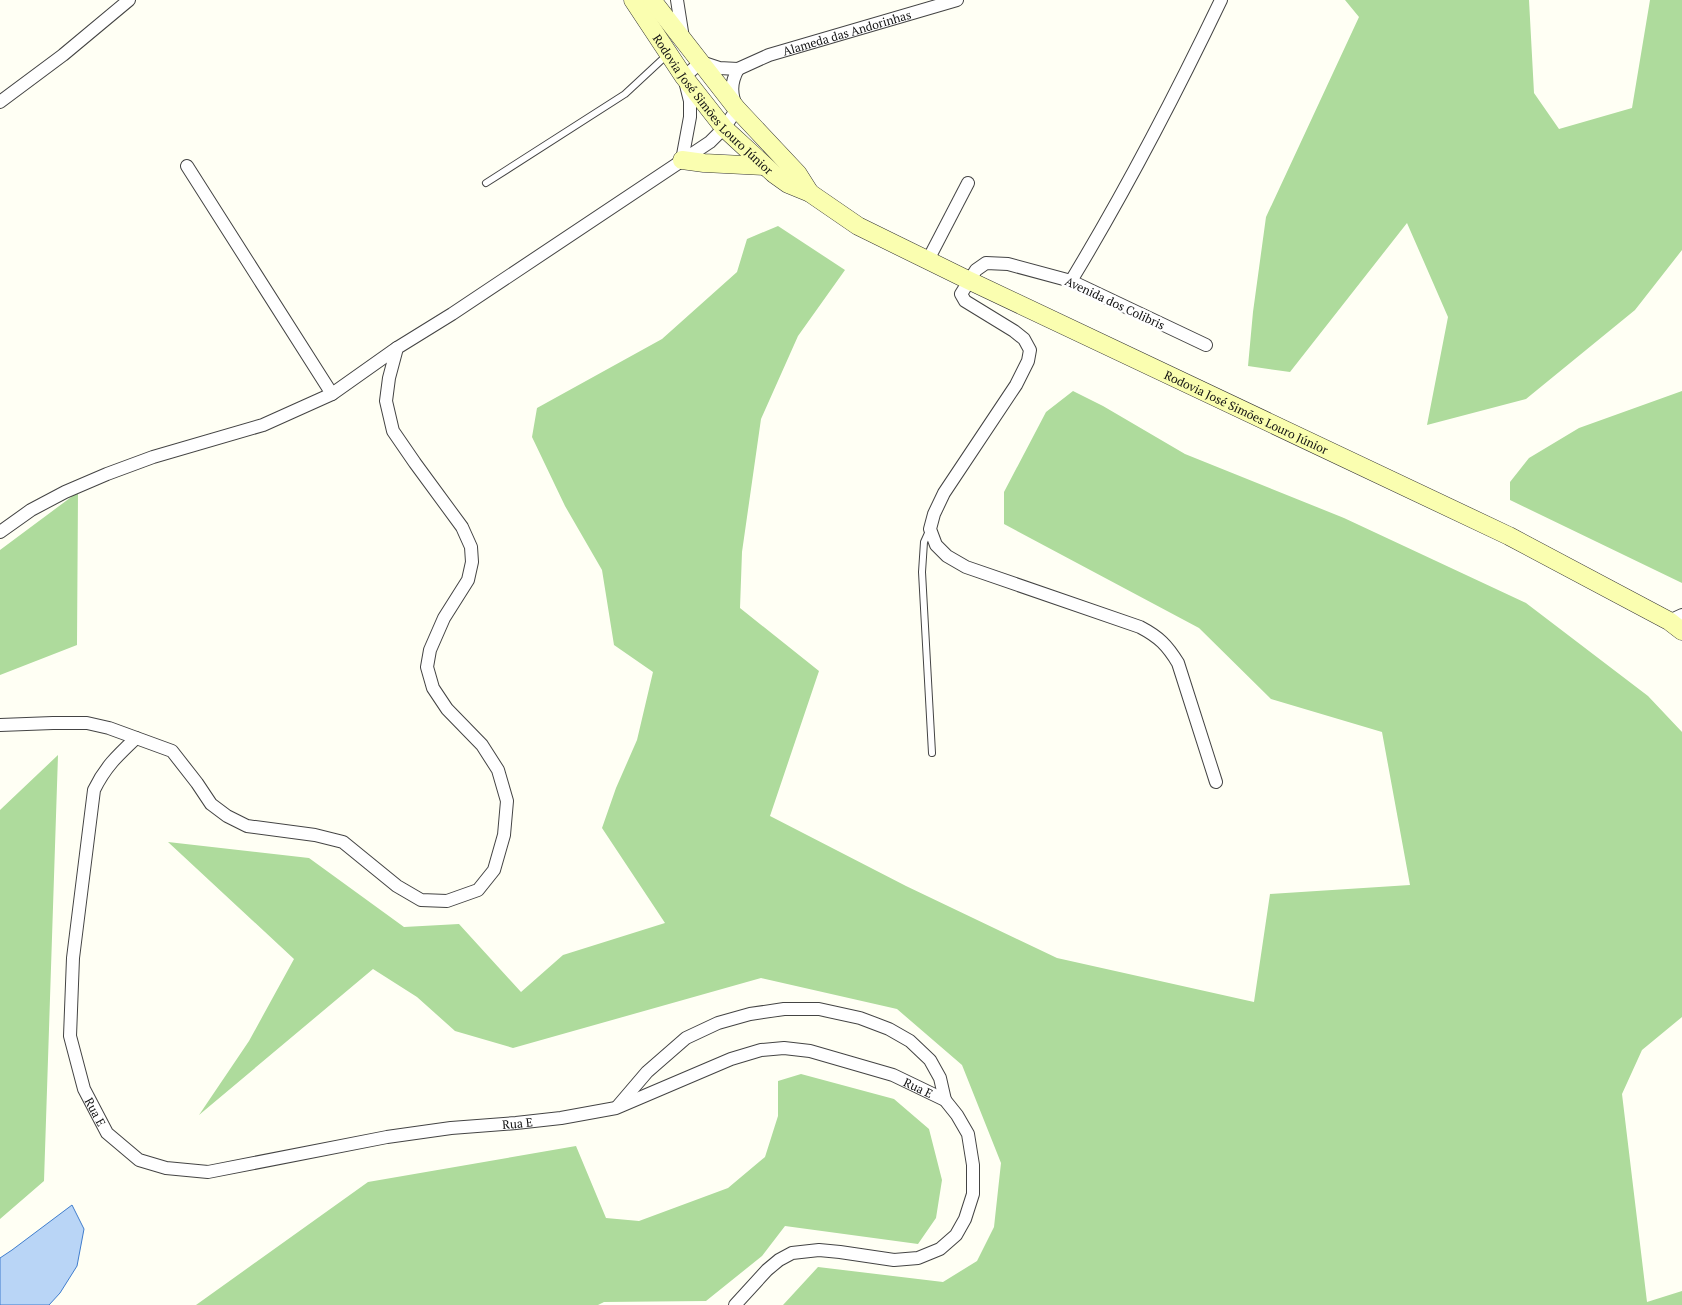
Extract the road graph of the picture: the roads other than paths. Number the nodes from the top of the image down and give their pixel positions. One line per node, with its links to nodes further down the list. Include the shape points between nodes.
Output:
1 (129, 0): 14 (street)
2 (632, 0): 8 (main road, Rodovia José Simões Louro Júnior)
3 (677, 0): 9 (street)
4 (957, 0): 7 (street, Alameda das Andorinhas)
5 (1220, 0): 25 (street, via 1150,143)
6 (658, 3): 8 (street); 9 (main road, Rodovia José Simões Louro Júnior)
7 (938, 3): 12 (street, Alameda das Andorinhas, via 769,55)
8 (654, 33): 10 (main road, Rodovia José Simões Louro Júnior)
9 (683, 40): 11 (main road, Rodovia José Simões Louro Júnior)
10 (668, 54): 13 (main road, Rodovia José Simões Louro Júnior); 20 (lane, via 625,94)
11 (701, 62): 12 (street); 13 (street); 15 (main road, Rodovia José Simões Louro Júnior)
12 (738, 70): 15 (street, via 731,87)
13 (684, 77): 16 (main road, Rodovia José Simões Louro Júnior); 17 (street, via 690,117)
14 (0, 102)
15 (736, 109): 16 (street); 22 (main road, Rodovia José Simões Louro Júnior, via 798,174)
16 (724, 128): 17 (street, via 710,142); 19 (main road, Rodovia José Simões Louro Júnior)
17 (682, 160): 19 (main road); 27 (street)
18 (187, 166): 28 (street)
19 (764, 166): 22 (main road, Rodovia José Simões Louro Júnior, via 788,184)
20 (486, 183)
21 (968, 183): 23 (street)
22 (810, 193): 23 (main road, Rodovia José Simões Louro Júnior, via 858,226)
23 (928, 260): 24 (main road, Rodovia José Simões Louro Júnior)
24 (968, 280): 25 (street, Avenida dos Colibris, via 986,263 1008,264); 29 (street, via 961,294 965,301 1024,339 1030,350 1028,362 1016,385 944,493); 31 (main road, Rodovia José Simões Louro Júnior, via 1509,536)
25 (1071, 281): 26 (street, Avenida dos Colibris)
26 (1206, 345)
27 (398, 348): 28 (street); 33 (street, via 386,401 393,431 462,527 471,547 468,580 444,618 430,650 427,667 433,688 447,710 482,745 498,770 507,802 504,834 494,870 478,890 447,901 421,900 397,886 343,842 247,826 227,816 211,804 172,751)
28 (332, 394): 30 (street, via 263,425 106,474 30,510)
29 (930, 529): 34 (lane, via 924,542 922,572); 35 (street, via 946,556 966,567 1140,626 1156,635 1168,646 1178,663)
30 (0, 532)
31 (1678, 622)
32 (0, 726): 33 (street, via 86,724)
33 (136, 738): 37 (street, Rua E, via 115,758 94,790 73,958 70,1036 84,1088 107,1132 139,1160 166,1168 208,1172 387,1137 451,1128 516,1124)
34 (932, 753)
35 (1216, 782)
36 (945, 1100): 37 (street, Rua E, via 893,1075 810,1051 784,1048 761,1050 731,1059); 37 (street, via 940,1078 930,1060 910,1042 890,1029 819,1008 750,1014 718,1023 686,1038 646,1072); 38 (street, Rua E, via 968,1134 973,1165 973,1194 956,1235 940,1249 918,1258 894,1260 819,1250 792,1253 767,1270)
37 (616, 1108)
38 (735, 1305)

